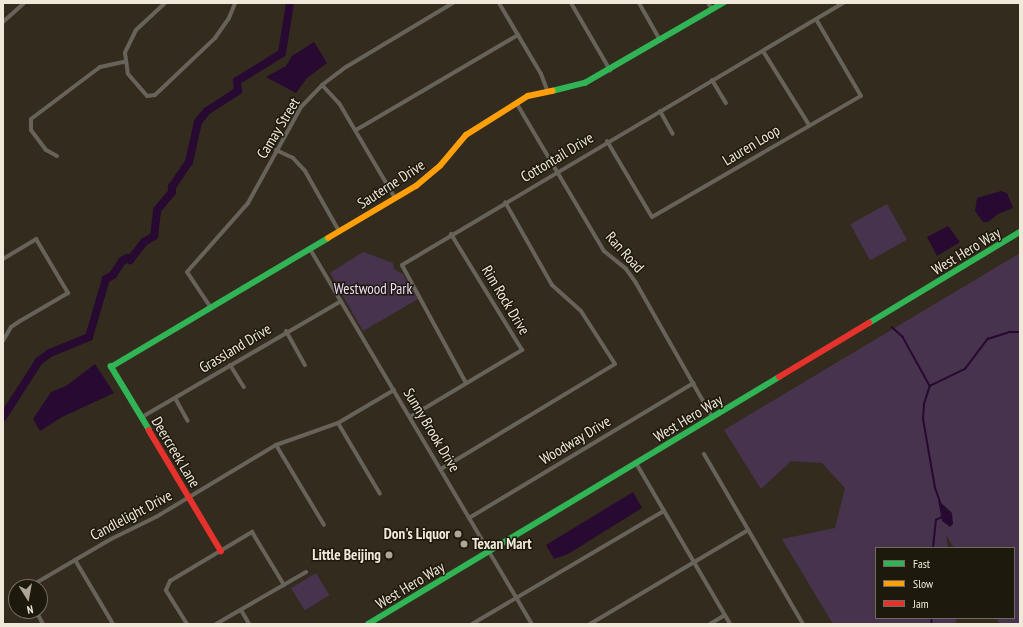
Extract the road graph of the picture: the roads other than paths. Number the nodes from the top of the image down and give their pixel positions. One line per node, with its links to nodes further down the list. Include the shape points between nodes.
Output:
1 (24, 3): 13 (street)
2 (165, 3): 17 (street, via 130,37)
3 (235, 3): 17 (street, via 229,18 215,38 151,96 143,93 132,80)
4 (452, 3): 20 (street, Camay Street, via 346,67)
5 (499, 3): 14 (street)
6 (571, 3): 18 (street)
7 (639, 3): 15 (street)
8 (708, 3): 11 (street)
9 (722, 3): 11 (street, Sauterne Drive)
10 (842, 3): 12 (street, Cottontail Drive)
11 (712, 9): 15 (street, Sauterne Drive)
12 (816, 19): 16 (street, Cottontail Drive); 25 (street, Lauren Loop, via 861,96)
13 (3, 22)
14 (518, 35): 21 (street, via 541,74); 26 (street)
15 (660, 40): 18 (street, Sauterne Drive)
16 (763, 50): 19 (street, Cottontail Drive); 25 (street)
17 (124, 62): 30 (street, via 100,67 31,119 31,130 46,150)
18 (610, 70): 21 (street, Sauterne Drive, via 585,83)
19 (712, 80): 22 (street); 24 (street, Cottontail Drive)
20 (322, 85): 26 (street, via 339,103); 29 (street, Camay Street, via 301,107)
21 (546, 90): 23 (street, Sauterne Drive)
22 (726, 103)
23 (516, 104): 31 (street, Ran Road); 32 (street, Sauterne Drive, via 466,135 440,166 416,186)
24 (660, 110): 27 (street); 28 (street, Cottontail Drive)
25 (809, 125): 28 (street, Lauren Loop, via 652,218)
26 (356, 130): 32 (street)
27 (673, 134)
28 (607, 141): 31 (street, Cottontail Drive)
29 (276, 150): 34 (street, via 300,165); 40 (street, Camay Street, via 248,203 187,272)
30 (57, 156)
31 (556, 171): 33 (street, Cottontail Drive); 47 (street, Ran Road, via 604,251 626,269 636,283)
32 (395, 198): 34 (street, Sauterne Drive)
33 (505, 202): 36 (street, Cottontail Drive); 59 (street, via 552,285 581,311 615,364)
34 (339, 231): 37 (street, Sauterne Drive)
35 (1020, 232): 53 (street, West Hero Way)
36 (451, 234): 46 (street, Cottontail Drive, via 402,265); 46 (street, Rim Rock Drive, via 522,350)
37 (310, 249): 39 (street, Sunny Brook Drive); 40 (street, Sauterne Drive)
38 (3, 259): 42 (street, via 36,239 68,293 11,327)
39 (341, 301): 41 (street, Grassland Drive); 49 (street, Sunny Brook Drive)
40 (211, 308): 45 (street, Sauterne Drive)
41 (286, 331): 43 (street, Grassland Drive); 44 (street)
42 (3, 341)
43 (230, 365): 48 (street); 50 (street, Grassland Drive)
44 (305, 365)
45 (111, 367): 51 (street, Deercreek Lane)
46 (466, 383): 52 (street, Rim Rock Drive)
47 (694, 383): 53 (street, Ran Road); 63 (street, Woodway Drive)
48 (244, 387)
49 (394, 390): 52 (street, Sunny Brook Drive); 55 (street, Candlelight Drive)
50 (175, 398): 51 (street, Grassland Drive); 54 (street)
51 (142, 417): 61 (street, Deercreek Lane)
52 (410, 417): 59 (street, Sunny Brook Drive)
53 (712, 418): 58 (street, West Hero Way)
54 (188, 421)
55 (338, 423): 56 (street, Candlelight Drive); 60 (street)
56 (276, 445): 61 (street, Candlelight Drive); 64 (street)
57 (704, 454): 65 (street)
58 (636, 463): 62 (street); 67 (street, West Hero Way)
59 (441, 469): 63 (street, Sunny Brook Drive)
60 (380, 494)
61 (189, 497): 66 (street, Deercreek Lane); 68 (street, Candlelight Drive)
62 (664, 511): 69 (street); 73 (street)
63 (469, 518): 67 (street, Sunny Brook Drive)
64 (324, 525)
65 (748, 530): 69 (street); 86 (street)
66 (220, 551): 72 (street, via 252,532); 77 (street, via 170,581 166,590)
67 (490, 552): 73 (street, Sunny Brook Drive); 80 (street, West Hero Way)
68 (75, 560): 71 (street, Candlelight Drive); 76 (street)
69 (694, 562): 75 (street); 83 (street)
70 (306, 572): 72 (street)
71 (43, 579)
72 (284, 585): 74 (street)
73 (516, 598): 81 (street); 82 (street, Sunny Brook Drive)
74 (241, 610): 78 (street); 79 (street)
75 (725, 615): 84 (street); 85 (street)
76 (113, 624)
77 (187, 624)
78 (216, 624)
79 (250, 624)
80 (368, 624)
81 (472, 624)
82 (532, 624)
83 (590, 624)
84 (710, 624)
85 (730, 624)
86 (803, 624)

